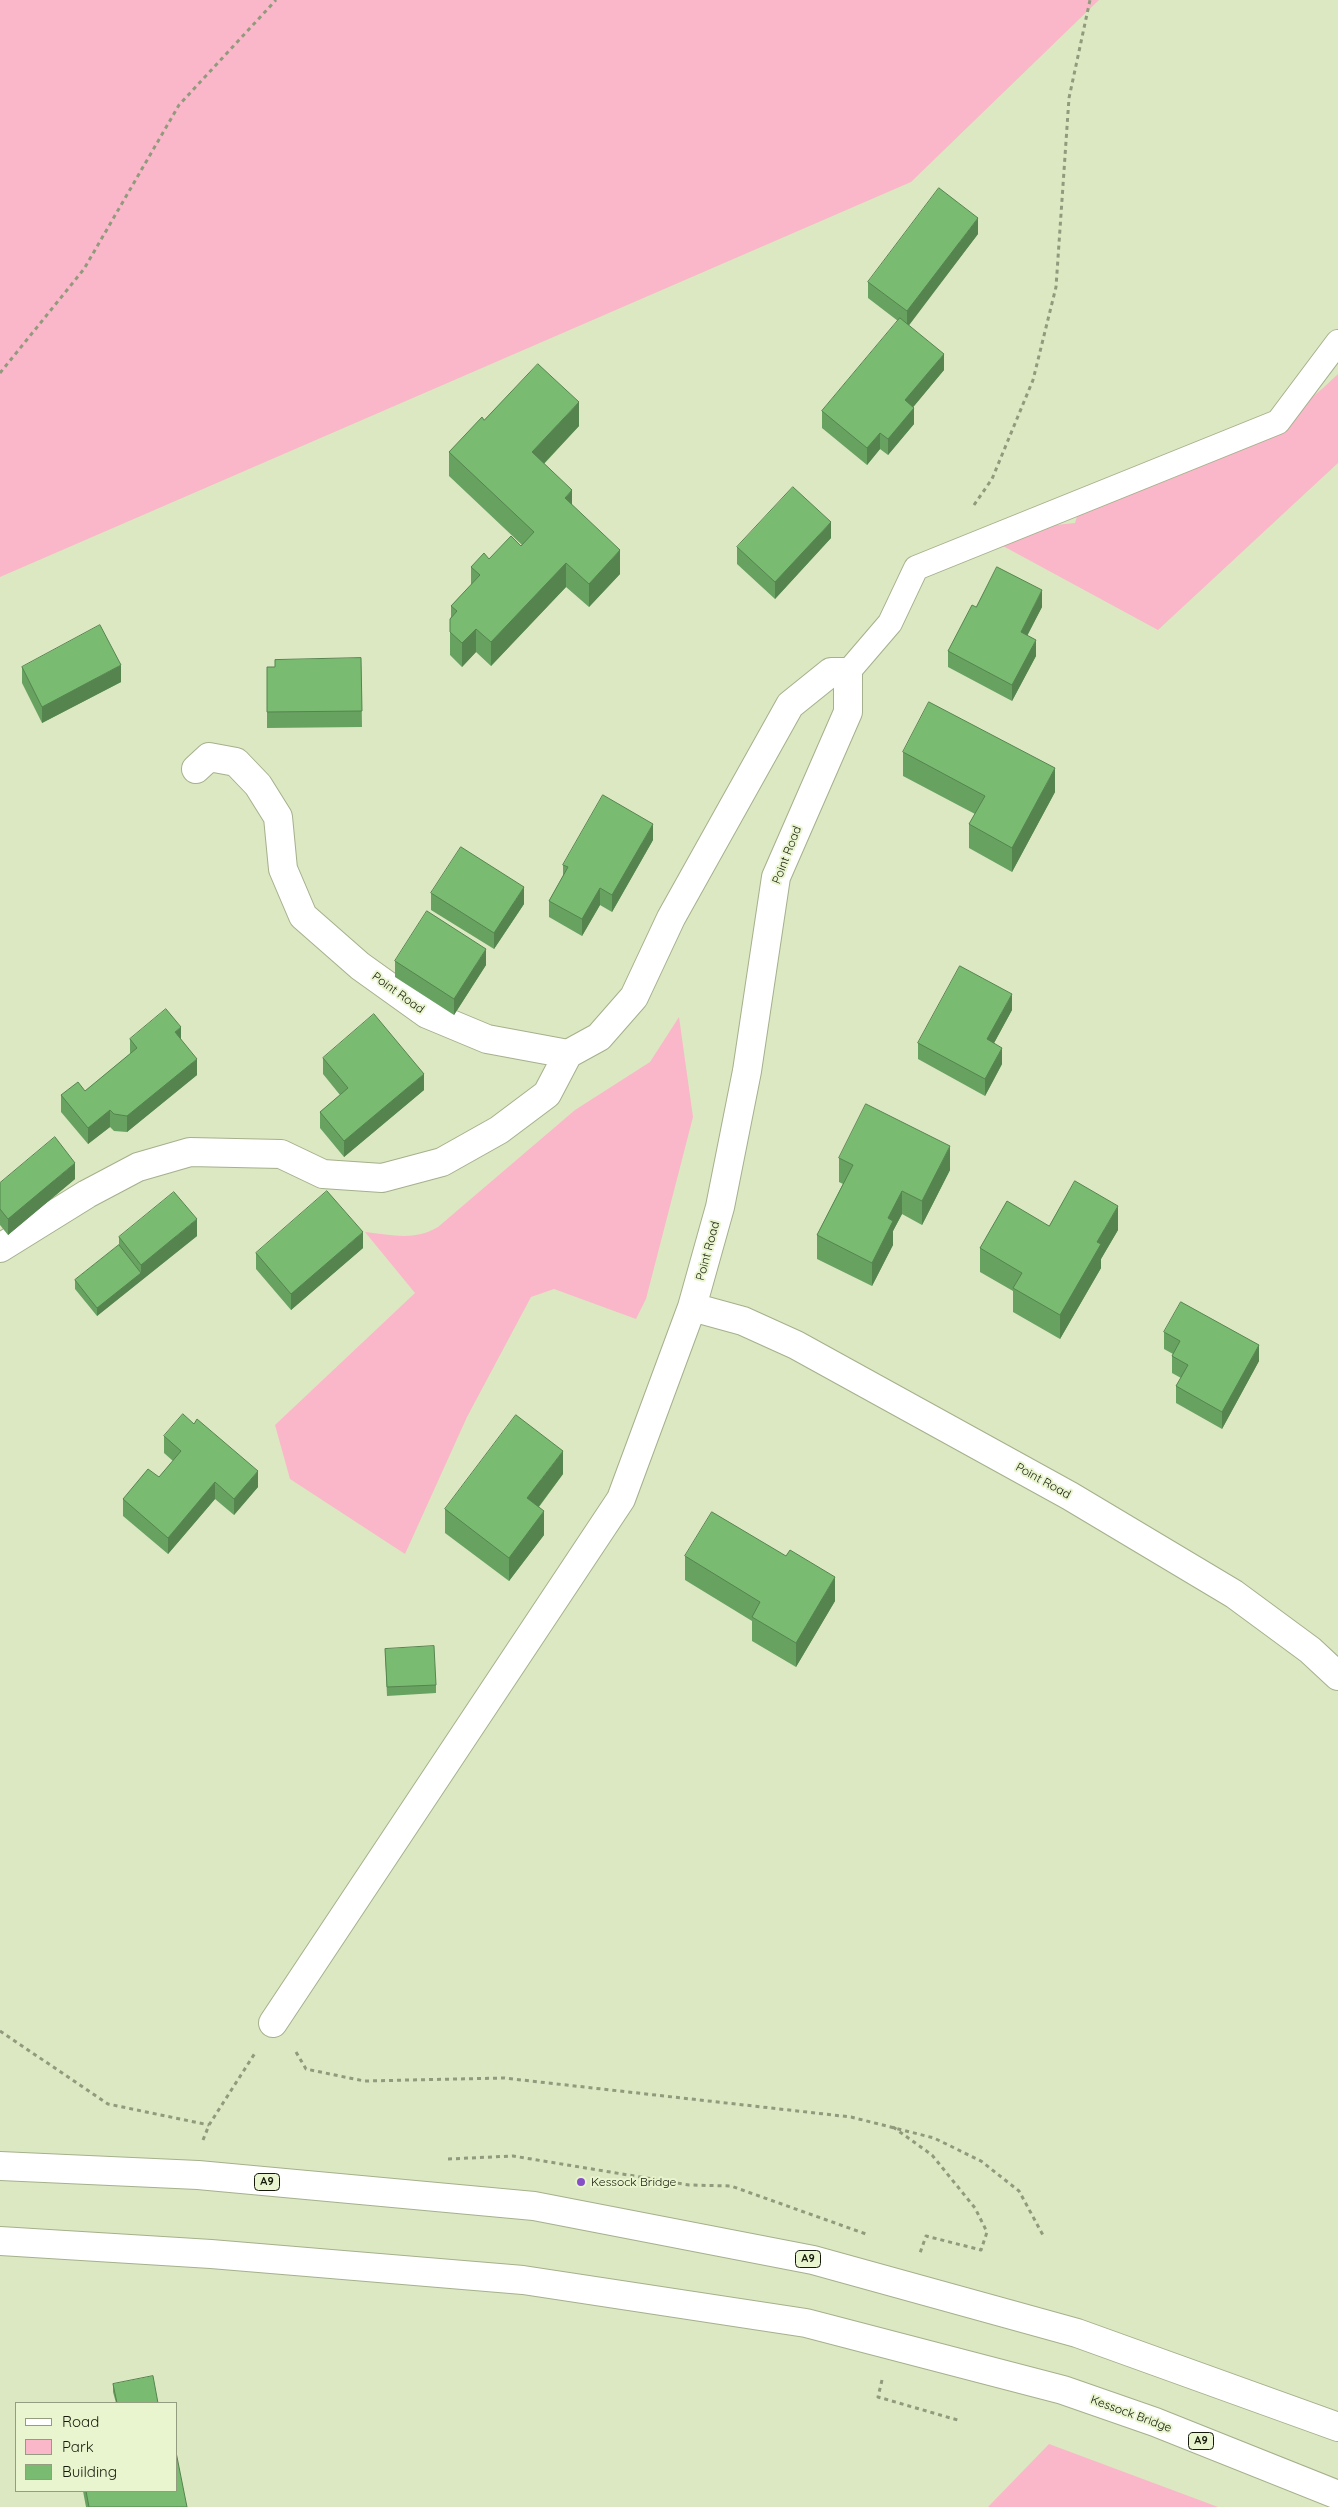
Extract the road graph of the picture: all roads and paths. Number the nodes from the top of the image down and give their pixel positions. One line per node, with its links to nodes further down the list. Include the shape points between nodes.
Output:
1 (276, 0): 4 (path, via 179,105 84,269)
2 (1090, 0): 5 (path, via 1069,98 1056,287 1033,380 992,479)
3 (1338, 342): 6 (lane, via 1278,422 916,568 890,623)
4 (0, 373)
5 (971, 511)
6 (848, 672): 8 (main road, via 832,672 790,705 671,918 634,997 599,1037); 10 (main road, Point Road, via 848,712 776,877 747,1071 720,1207)
7 (196, 769): 8 (main road, Point Road, via 209,757 236,762 258,784 278,817 283,869 303,916 360,966 427,1014 487,1039)
8 (568, 1054): 9 (main road, via 547,1094 499,1130 442,1162 382,1178 323,1174 281,1154 190,1152 138,1166)
9 (0, 1248)
10 (692, 1307): 11 (main road, Point Road, via 743,1321 796,1345 1070,1496 1234,1594 1310,1650); 12 (main road, via 621,1498)
11 (1338, 1676)
12 (275, 2021): 13 (path, via 209,2125 108,2104); 14 (path, via 306,2069 364,2081 504,2078 851,2117)
13 (0, 2031)
14 (891, 2126): 16 (path, via 934,2138 981,2161 1019,2191); 18 (path, via 932,2155 975,2208 987,2232 981,2250 926,2236)
15 (0, 2166): 23 (main road, A9, via 198,2175 534,2206 813,2260 1077,2332)
16 (1044, 2237)
17 (0, 2241): 24 (main road, Kessock Bridge / A9, via 212,2254 523,2280 806,2323 1063,2390 1155,2422)
18 (920, 2253)
19 (874, 2377): 20 (path)
20 (882, 2379): 21 (path); 22 (path, via 878,2397)
21 (892, 2381)
22 (961, 2421)
23 (1338, 2427)
24 (1338, 2495)

